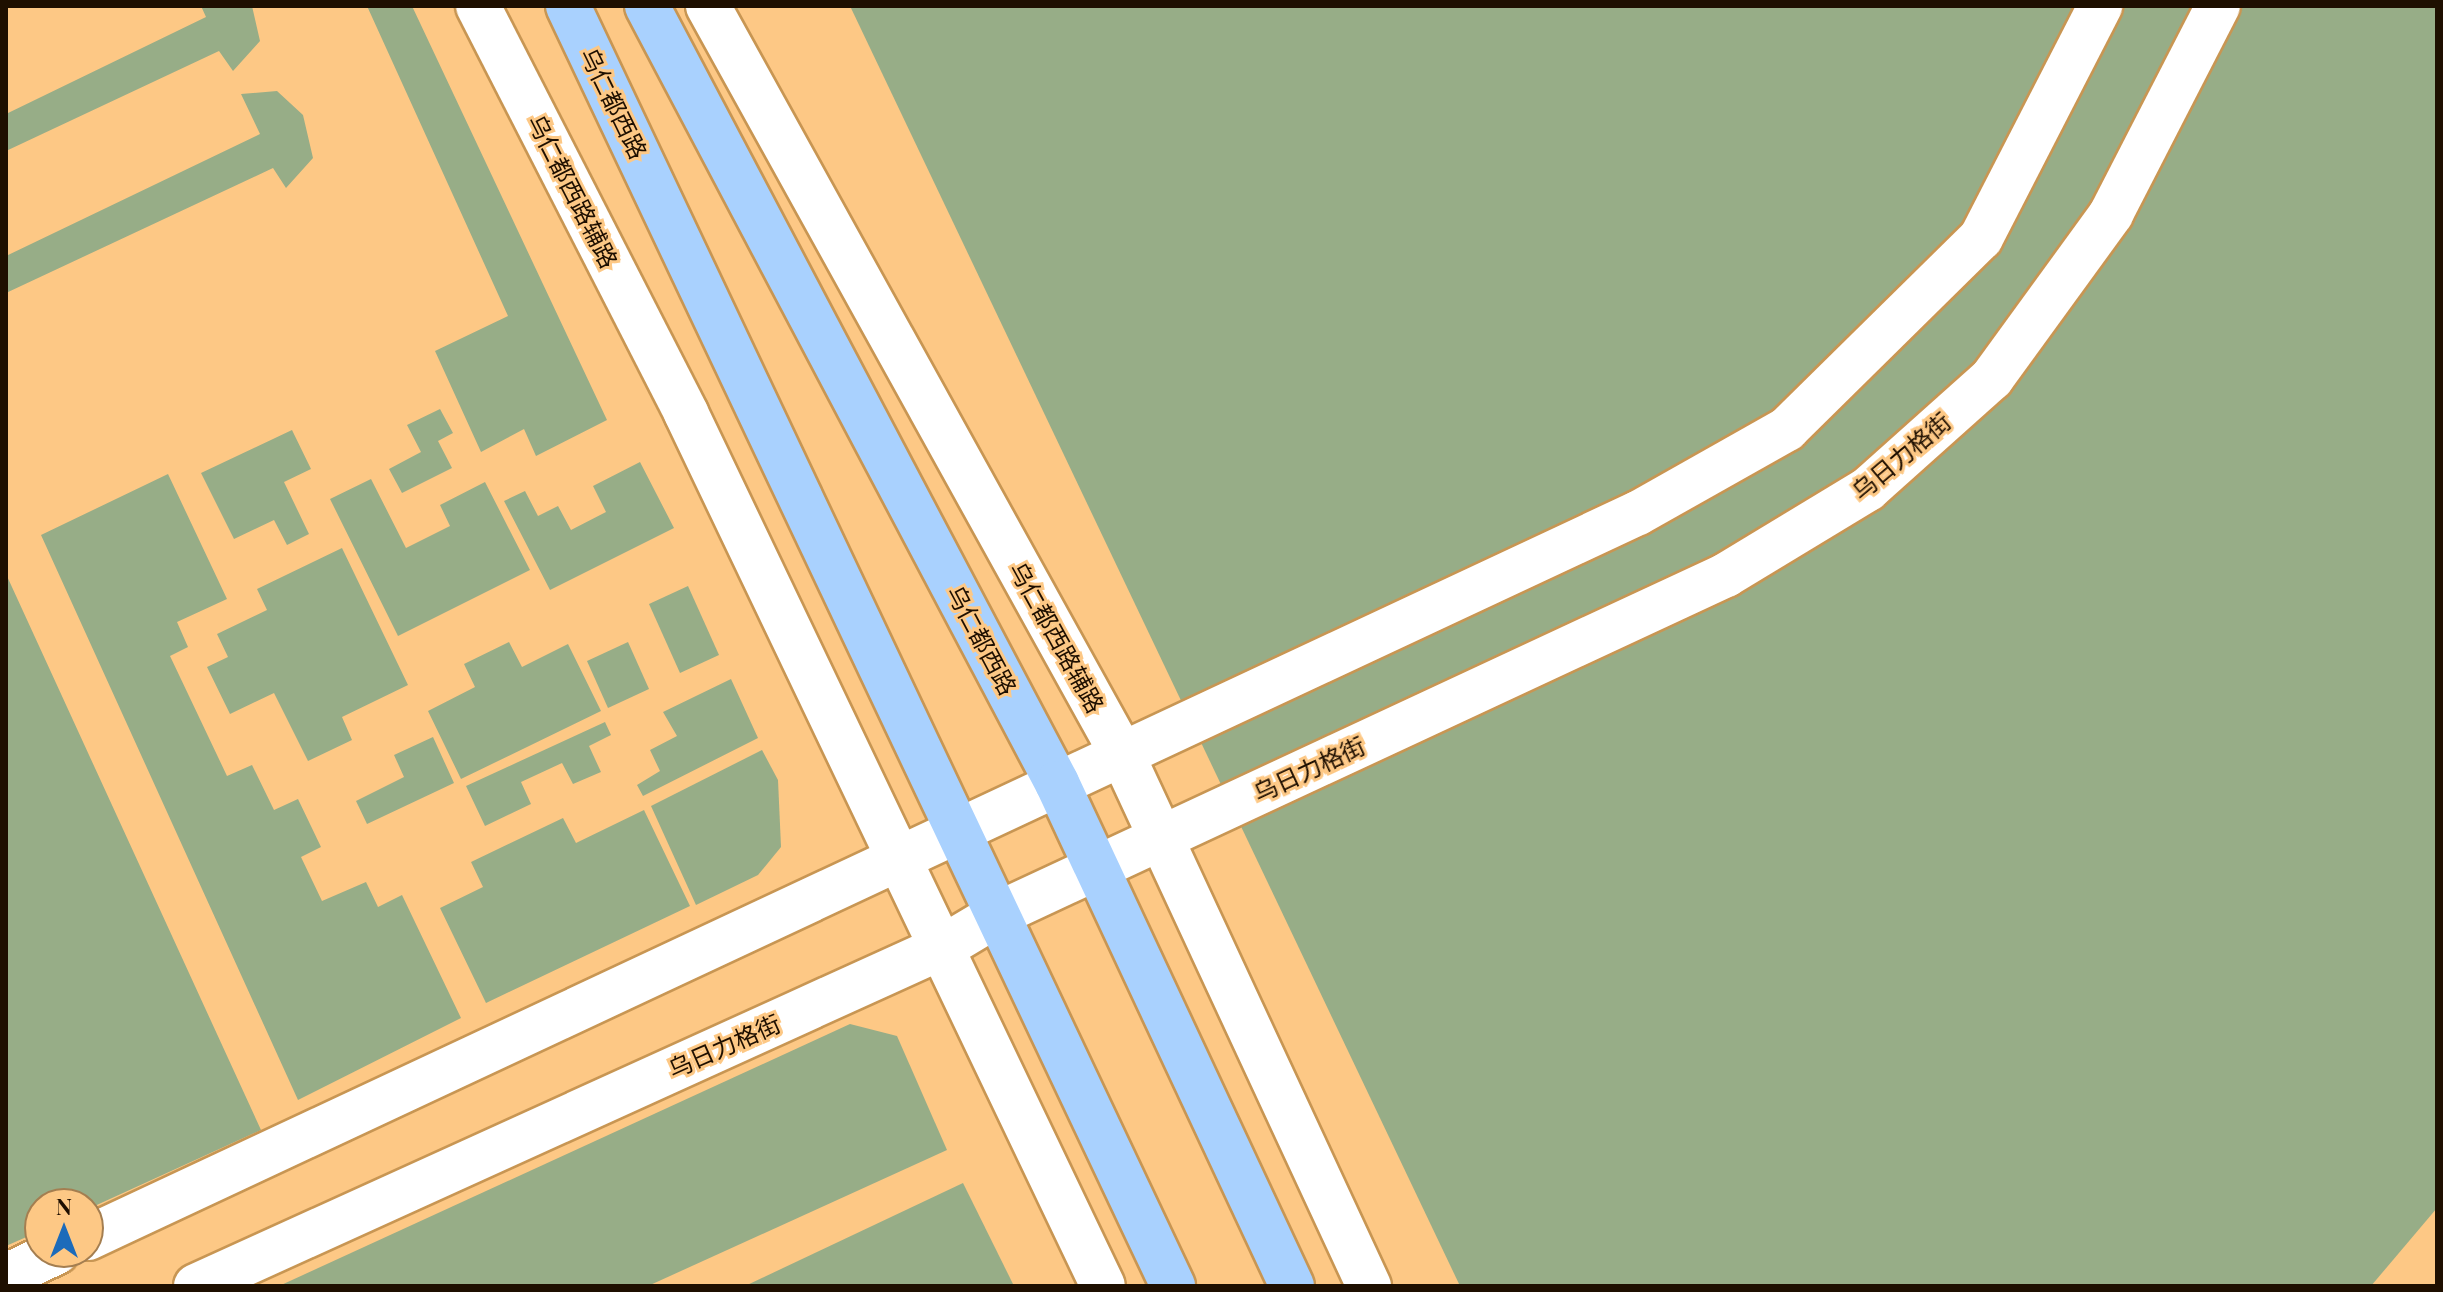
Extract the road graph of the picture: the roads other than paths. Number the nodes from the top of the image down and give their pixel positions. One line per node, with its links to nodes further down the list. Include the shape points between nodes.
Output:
1 (478, 6): 11 (street, 乌仁都西路辅路, via 686,413)
2 (568, 6): 9 (main road, 乌仁都西路)
3 (647, 6): 8 (main road, 乌仁都西路)
4 (708, 6): 7 (street, 乌仁都西路辅路)
5 (2100, 6): 7 (street, via 1981,238 1787,429 1638,513)
6 (2218, 6): 10 (street, 乌日力格街, via 2111,214 1992,378 1868,489 1726,575)
7 (1122, 754): 8 (street); 10 (street, 乌仁都西路辅路)
8 (1057, 783): 9 (street); 12 (main road, 乌仁都西路)
9 (960, 827): 11 (street); 13 (main road, 乌仁都西路)
10 (1163, 839): 12 (street, 乌日力格街); 20 (street, 乌仁都西路辅路)
11 (901, 860): 14 (street, 乌仁都西路辅路); 15 (street)
12 (1101, 871): 13 (street, 乌日力格街); 19 (main road, 乌仁都西路)
13 (1002, 912): 14 (street, 乌日力格街); 18 (main road, 乌仁都西路)
14 (945, 946): 16 (street, 乌日力格街); 17 (street, 乌仁都西路辅路)
15 (104, 1231)
16 (196, 1286)
17 (1103, 1286)
18 (1173, 1286)
19 (1292, 1286)
20 (1369, 1286)

